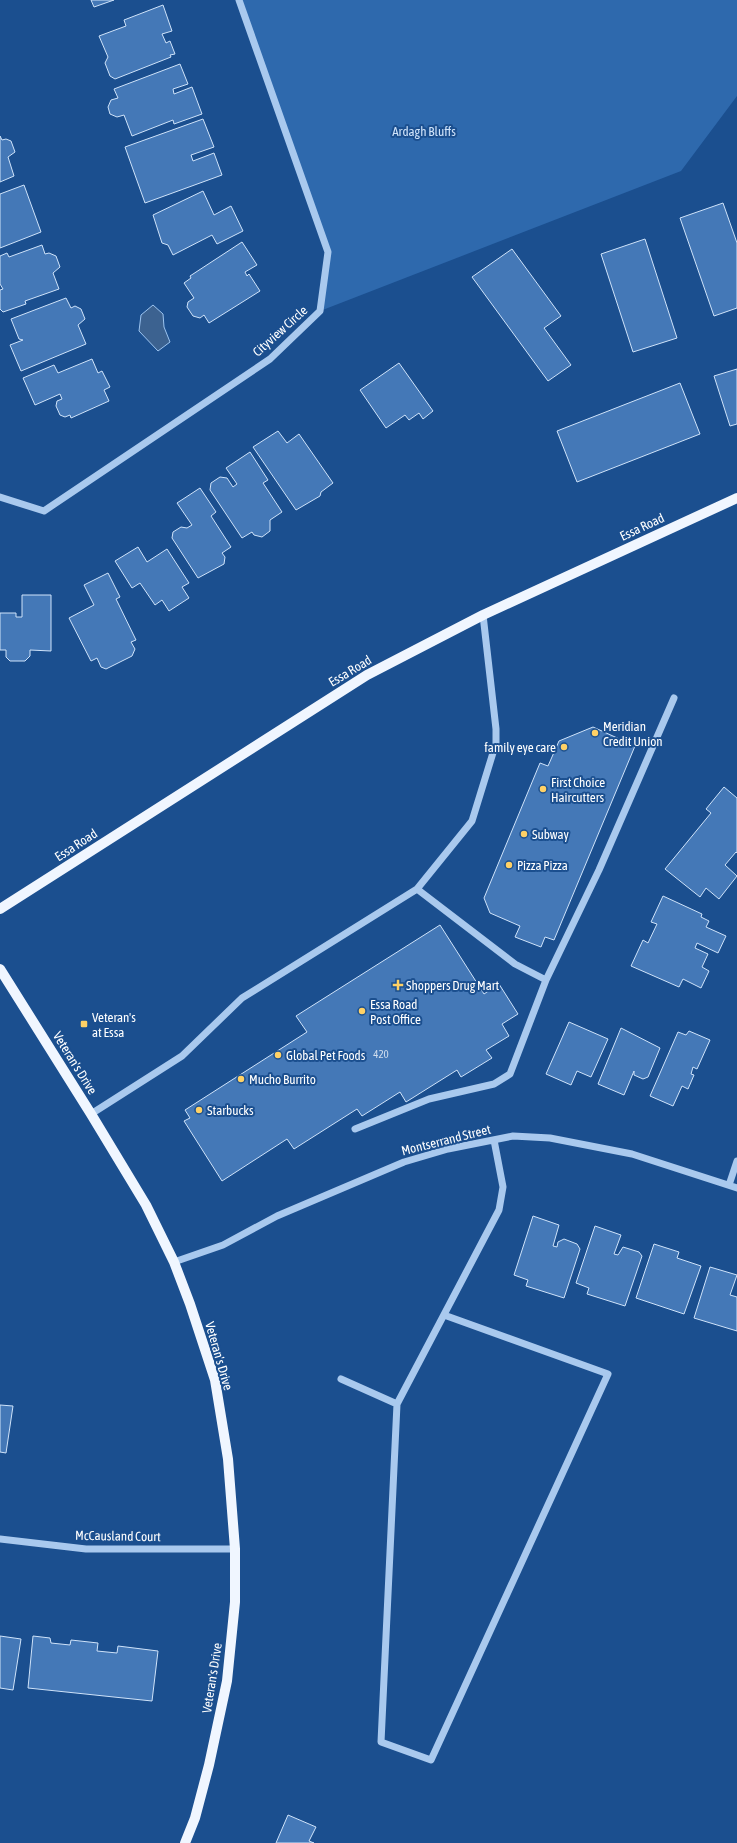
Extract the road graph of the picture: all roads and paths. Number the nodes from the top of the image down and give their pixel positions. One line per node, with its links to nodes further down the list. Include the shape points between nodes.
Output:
1 (238, 0): 2 (street, Cityview Circle, via 328,252 320,311 270,359 44,512)
2 (0, 497)
3 (737, 498): 4 (main road, Essa Road)
4 (483, 615): 6 (street, via 496,743 472,821); 7 (main road, Essa Road, via 367,674)
5 (674, 698): 9 (street, via 599,870)
6 (417, 889): 9 (street, via 515,964); 10 (street, via 242,998 182,1056)
7 (0, 909)
8 (0, 969): 10 (main road, Veteran's Drive)
9 (546, 980): 11 (street, via 510,1074 494,1084 429,1099)
10 (91, 1114): 16 (main road, Veteran's Drive, via 146,1204)
11 (354, 1129)
12 (494, 1140): 14 (street, Montserrand Street, via 513,1136 550,1138 632,1154); 16 (street, Montserrand Street, via 448,1149 404,1162 277,1216 223,1245); 17 (street, via 504,1187 499,1210)
13 (737, 1161): 14 (street)
14 (729, 1185): 15 (street, Montserrand Street)
15 (737, 1188)
16 (174, 1262): 21 (main road, Veteran's Drive, via 215,1380 228,1459)
17 (444, 1315): 19 (street); 19 (street, via 608,1374 431,1760 380,1742)
18 (341, 1379): 19 (street)
19 (397, 1404)
20 (0, 1540): 21 (street, McCausland Court, via 86,1549)
21 (235, 1549): 22 (main road, Veteran's Drive, via 235,1602 227,1681 209,1766 195,1818)
22 (185, 1843)

